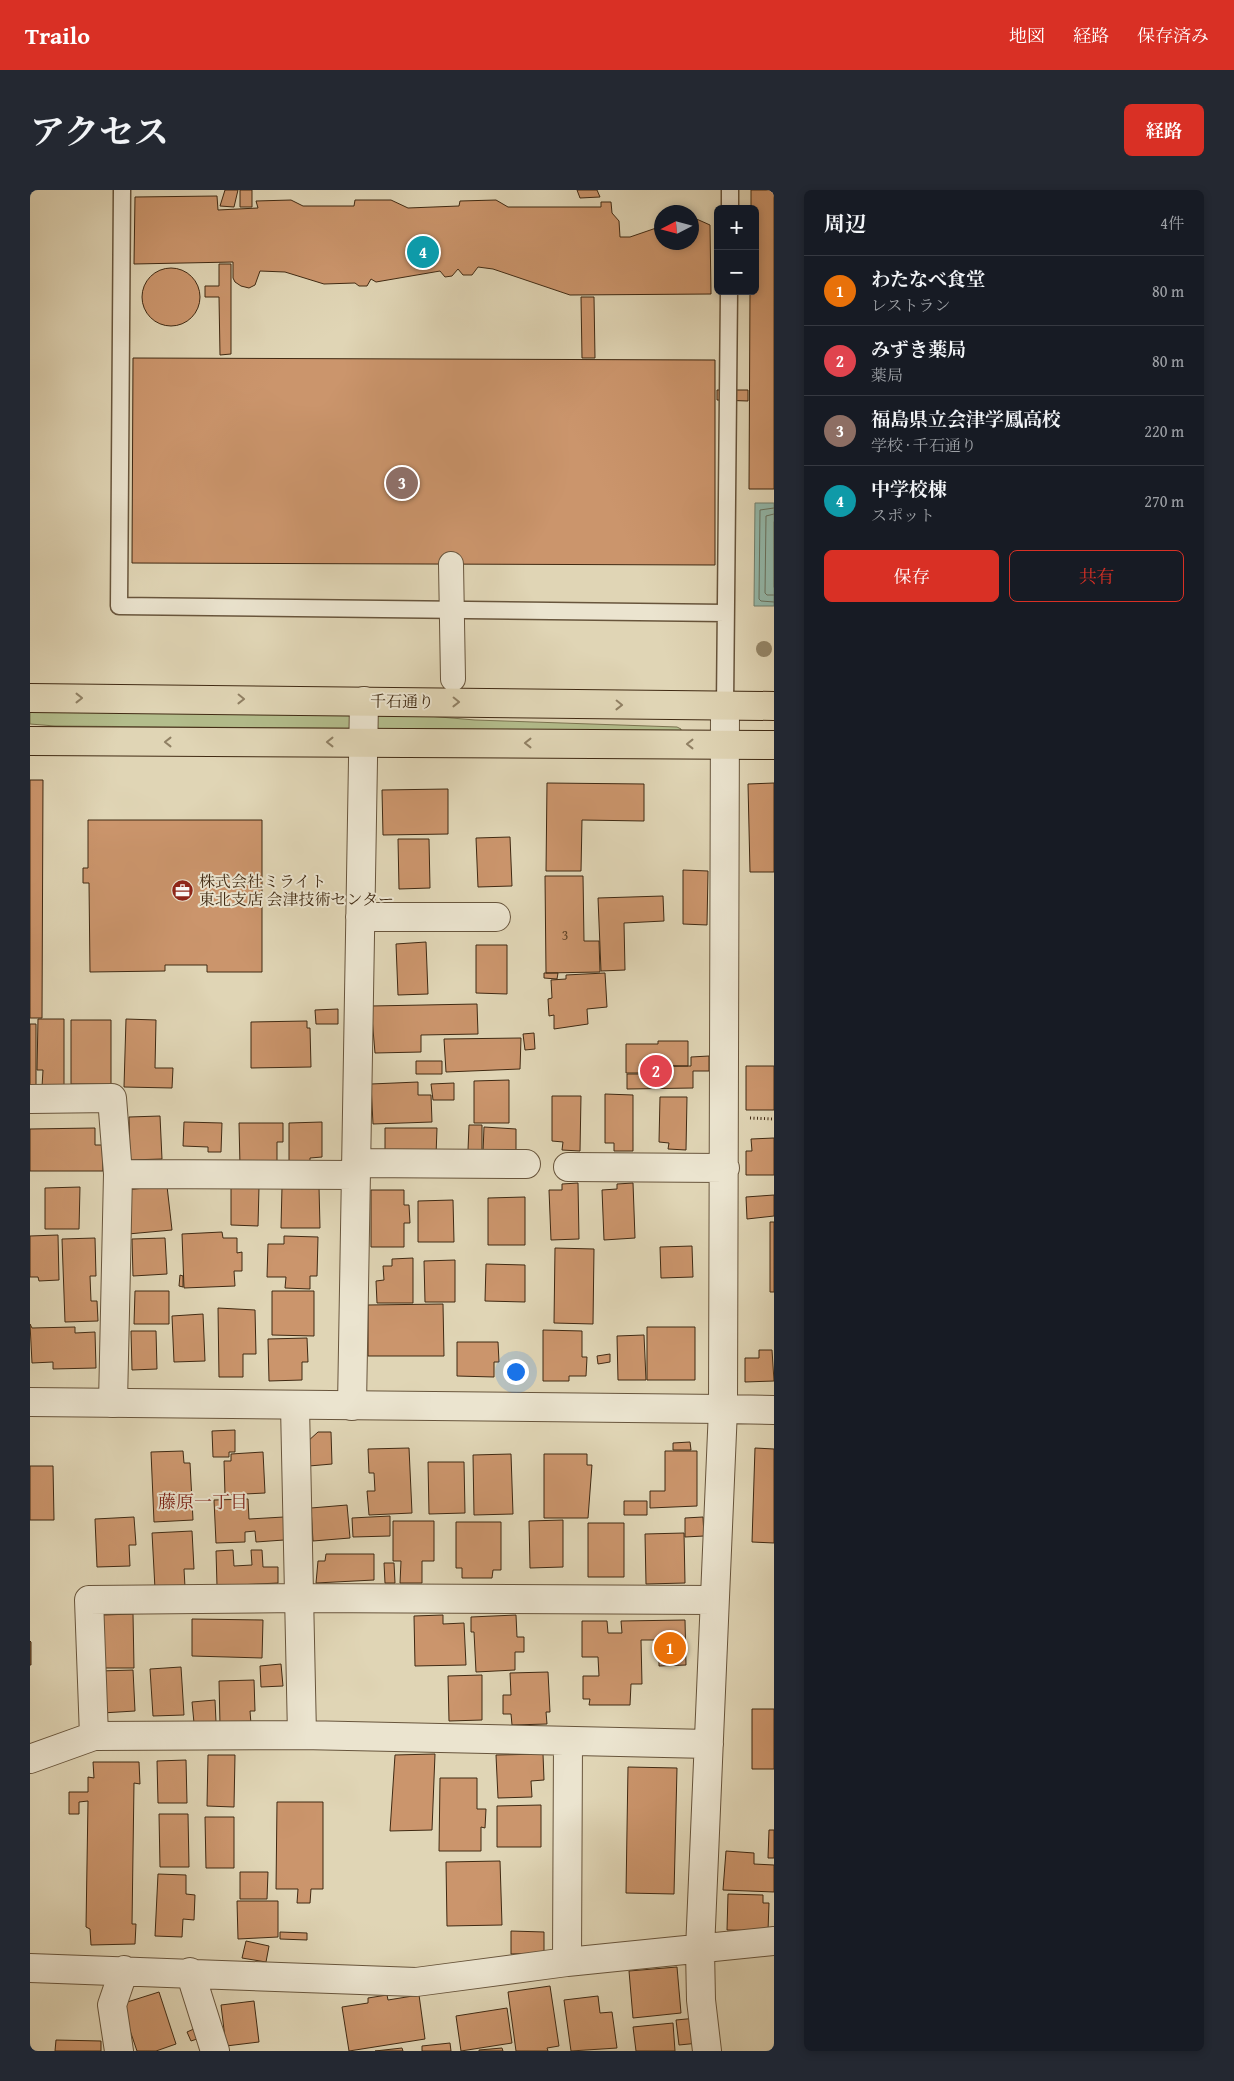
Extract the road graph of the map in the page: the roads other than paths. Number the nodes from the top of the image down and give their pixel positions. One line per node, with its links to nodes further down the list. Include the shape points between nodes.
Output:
1 (122, 190): 6 (lane, via 119,606)
2 (730, 190): 3 (lane)
3 (730, 205)
4 (729, 295): 7 (lane)
5 (451, 564): 6 (street)
6 (451, 610): 7 (lane); 8 (street)
7 (725, 613): 11 (lane)
8 (453, 680)
9 (30, 698): 10 (main road, 千石通り, one-way to 10)
10 (364, 701): 11 (main road, 千石通り, one-way to 11); 14 (street)
11 (725, 706): 12 (main road, 千石通り); 15 (street)
12 (774, 706)
13 (30, 741): 14 (main road, one-way to 13)
14 (363, 743): 15 (main road, one-way to 14); 17 (street)
15 (725, 744): 16 (main road); 22 (street)
16 (774, 745)
17 (360, 917): 18 (street); 23 (street)
18 (496, 917)
19 (30, 1099): 24 (street, via 112,1098)
20 (526, 1164): 23 (street)
21 (568, 1167): 22 (street)
22 (725, 1168): 29 (street)
23 (356, 1169): 24 (street); 28 (street)
24 (118, 1174): 26 (street)
25 (30, 1402): 26 (street)
26 (114, 1403): 27 (street)
27 (295, 1406): 28 (street); 31 (street)
28 (352, 1406): 29 (street)
29 (722, 1408): 30 (street); 32 (street)
30 (774, 1410)
31 (300, 1598): 32 (street); 33 (street); 34 (street, via 88,1600)
32 (714, 1600): 36 (street)
33 (302, 1735): 34 (street); 35 (street)
34 (94, 1736): 37 (street)
35 (568, 1742): 36 (street); 40 (street)
36 (709, 1744): 39 (street)
37 (30, 1760)
38 (774, 1941): 39 (street)
39 (700, 1950): 40 (street); 46 (street)
40 (567, 1962): 43 (street, via 416,1982)
41 (30, 1968): 42 (street)
42 (124, 1970): 43 (street); 44 (street, via 112,2005)
43 (190, 1972): 45 (street)
44 (119, 2051)
45 (215, 2051)
46 (707, 2051)

